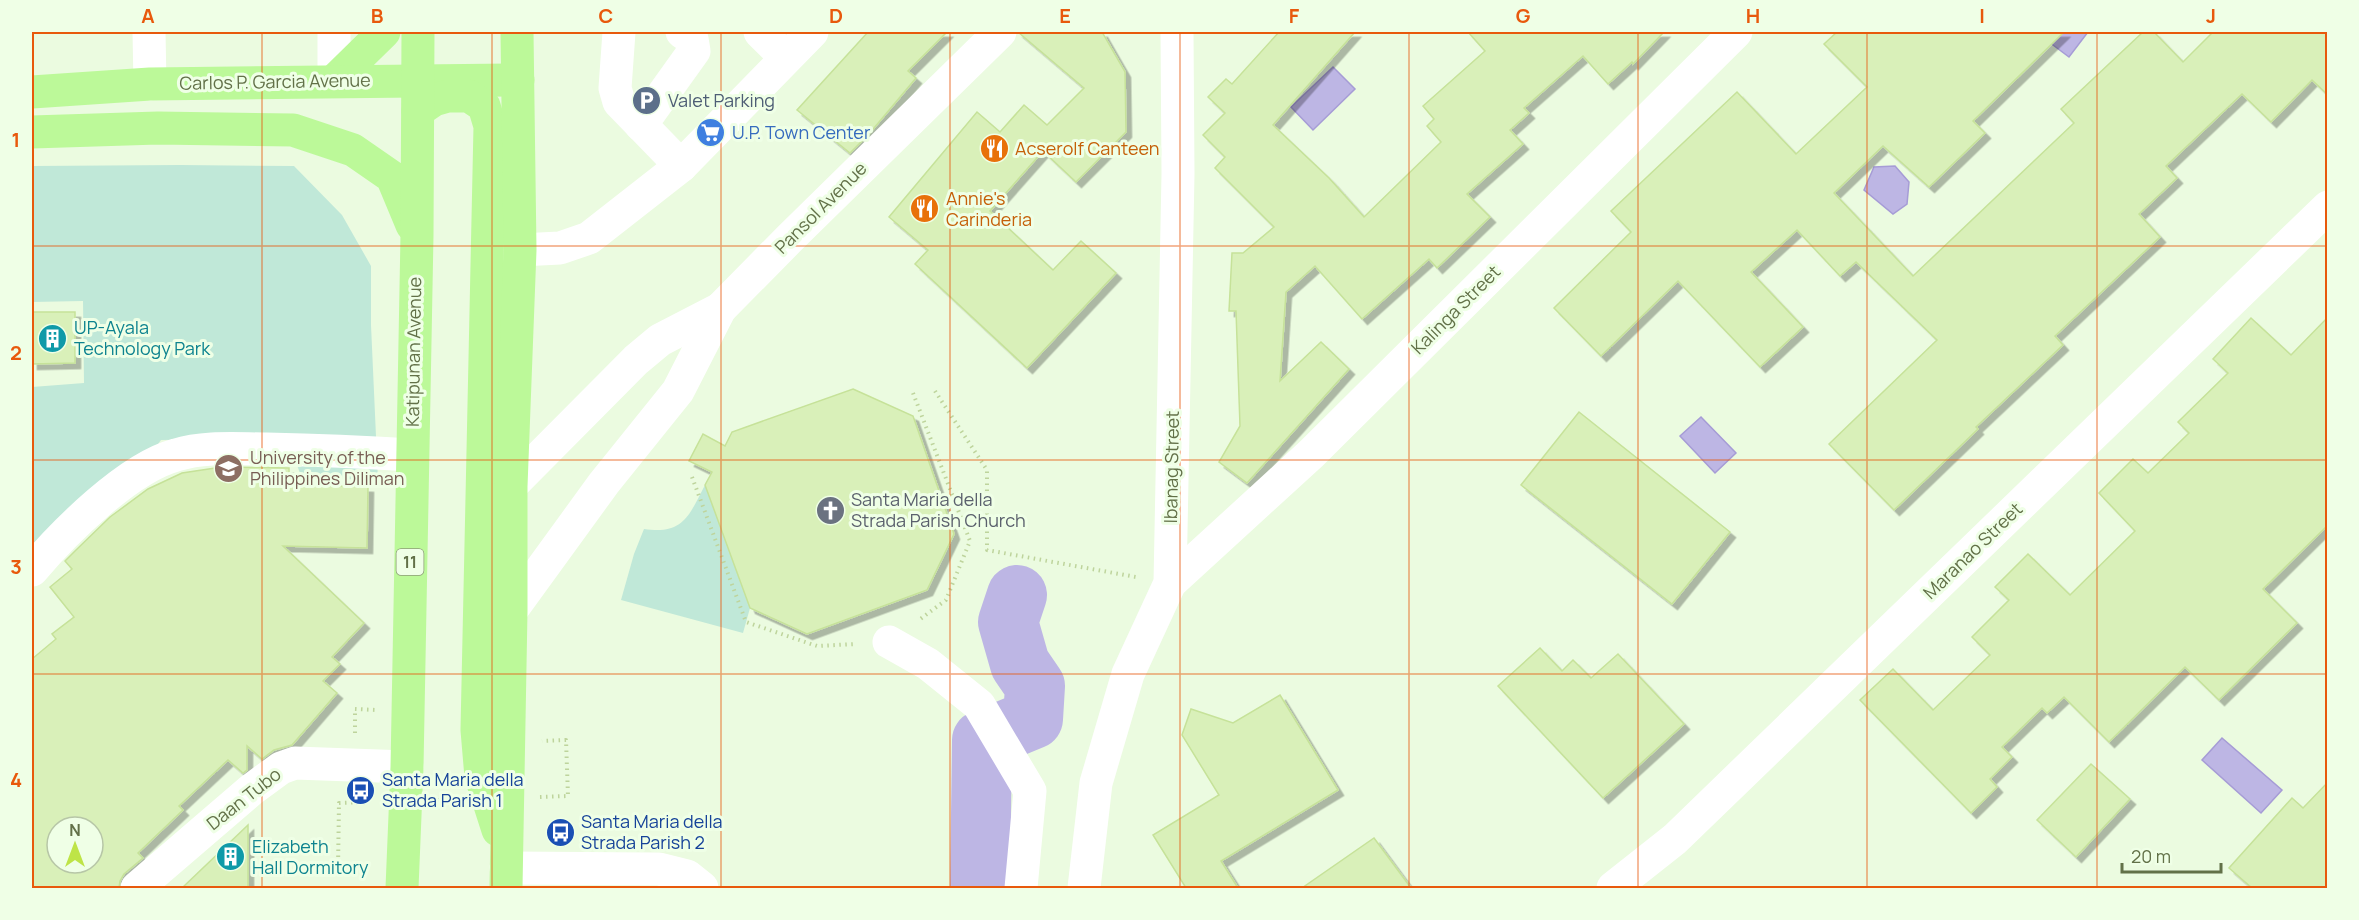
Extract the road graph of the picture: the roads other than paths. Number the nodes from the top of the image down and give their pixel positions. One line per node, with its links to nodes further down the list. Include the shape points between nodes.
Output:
1 (149, 32): 16 (street)
2 (334, 32): 15 (street)
3 (384, 32): 15 (main road)
4 (418, 32): 18 (main road, Katipunan Avenue)
5 (517, 32): 14 (main road)
6 (619, 32): 19 (street, via 615,88 619,102)
7 (682, 32): 19 (street, via 692,39 694,51)
8 (760, 32): 13 (street)
9 (813, 32): 13 (street)
10 (1000, 32): 25 (street, Pansol Avenue)
11 (1177, 32): 29 (street, Ibanag Street)
12 (1736, 32): 29 (street, Kalinga Street, via 1311,454)
13 (786, 58): 21 (street)
14 (518, 80): 18 (main road, Carlos P. Garcia Avenue); 24 (main road)
15 (334, 81): 16 (main road, Carlos P. Garcia Avenue); 18 (main road, Carlos P. Garcia Avenue)
16 (150, 84): 17 (main road, Carlos P. Garcia Avenue)
17 (32, 92)
18 (418, 96): 23 (main road, Katipunan Avenue / 11); 33 (main road, via 434,100 469,96 484,106 490,126 477,730 481,777)
19 (641, 125): 21 (street)
20 (32, 132): 23 (main road, via 158,128 293,130 353,150 392,177)
21 (681, 166): 24 (street, via 589,238 560,248)
22 (2328, 207): 40 (street, Maranao Street, via 1675,839)
23 (417, 235): 26 (main road, Katipunan Avenue / 11)
24 (520, 250): 27 (main road)
25 (720, 309): 27 (street, Pansol Avenue, via 660,340 636,360); 30 (street, Pansol Avenue, via 678,391 604,483)
26 (412, 455): 28 (street, via 219,449 175,455 142,471 106,496); 32 (main road, Katipunan Avenue / 11)
27 (511, 486): 30 (main road)
28 (32, 570)
29 (1170, 583): 39 (street, Ibanag Street, via 1128,674 1096,783)
30 (511, 611): 33 (main road)
31 (889, 642): 38 (street, via 928,664 978,705 1030,791)
32 (407, 767): 35 (street, Daan Tubo, via 295,763 281,768); 36 (main road, Katipunan Avenue / 11)
33 (506, 870): 34 (street)
34 (581, 879): 37 (street, via 659,869 687,876)
35 (137, 888)
36 (402, 888)
37 (702, 888)
38 (1021, 888)
39 (1084, 888)
40 (1613, 888)

